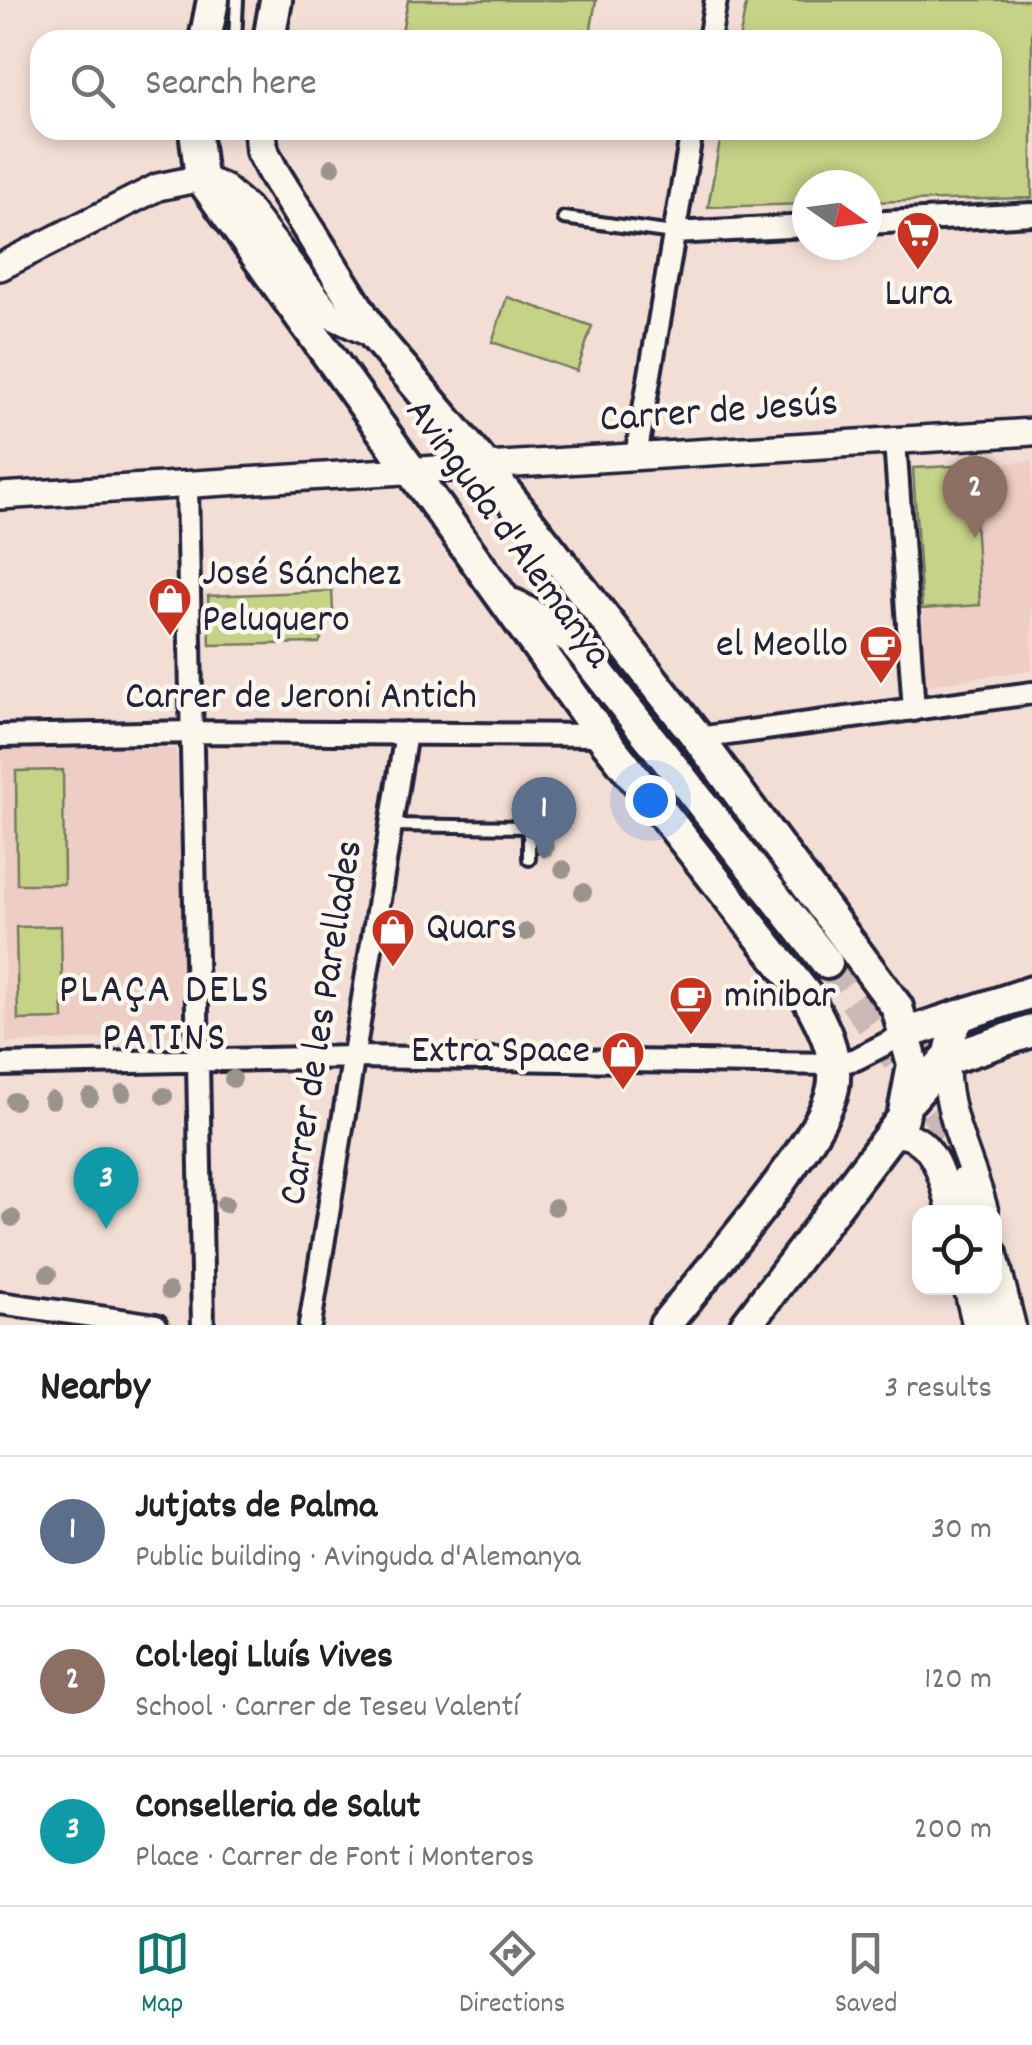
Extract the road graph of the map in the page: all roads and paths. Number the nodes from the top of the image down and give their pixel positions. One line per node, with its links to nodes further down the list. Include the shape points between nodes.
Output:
1 (212, 0): 5 (main road)
2 (238, 0): 6 (lane)
3 (276, 0): 7 (main road)
4 (716, 0): 8 (street)
5 (207, 30)
6 (236, 30)
7 (271, 30)
8 (711, 30)
9 (196, 140): 12 (main road)
10 (261, 140): 19 (main road, Avinguda d'Alemanya, via 273,172)
11 (690, 140): 17 (street)
12 (202, 178): 18 (street, via 158,187); 19 (street, Avinguda d'Alemanya, via 247,208 330,315); 24 (main road, Avinguda d'Alemanya)
13 (1032, 214): 15 (street)
14 (564, 218): 17 (lane)
15 (882, 222)
16 (792, 227): 17 (street)
17 (673, 233): 22 (street)
18 (0, 267)
19 (375, 336): 23 (main road, Avinguda d'Alemanya)
20 (1032, 432): 21 (street, Carrer de Jesús)
21 (895, 440): 22 (street, Carrer de Jesús); 29 (street)
22 (636, 456): 23 (street, Carrer de Jesús)
23 (485, 466): 24 (street, Carrer de Jesús); 34 (main road, Avinguda d'Alemanya)
24 (410, 471): 25 (street, Carrer de Jesús); 27 (main road, Avinguda d'Alemanya)
25 (188, 485): 26 (street, Carrer de Jesús); 30 (street)
26 (0, 496)
27 (503, 598): 32 (main road, Avinguda d'Alemanya); 37 (main road, via 572,639)
28 (1032, 693): 29 (street)
29 (914, 710): 34 (street)
30 (192, 732): 31 (street, Carrer de Jeroni Antich); 33 (street, Carrer de Jeroni Antich); 44 (street)
31 (406, 733): 32 (street, Carrer de Jeroni Antich); 35 (street, Carrer de les Parellades)
32 (601, 735): 46 (main road, Avinguda d'Alemanya, via 806,995 824,1026)
33 (0, 736)
34 (698, 738): 42 (main road, Avinguda d'Alemanya, via 862,956 898,1008)
35 (392, 825): 36 (lane, via 529,827); 43 (street, Carrer de les Parellades)
36 (530, 858)
37 (826, 963)
38 (1032, 992): 40 (main road)
39 (1032, 1018): 40 (main road)
40 (980, 1021): 42 (main road); 45 (street, via 957,1026)
41 (1032, 1031): 45 (main road)
42 (906, 1033): 46 (street); 48 (main road, Avinguda d'Alemanya, via 913,1065)
43 (354, 1057): 44 (street); 46 (street); 58 (street, Carrer de les Parellades)
44 (198, 1059): 47 (street); 57 (street)
45 (945, 1060): 48 (main road); 51 (street, via 948,1095)
46 (834, 1064): 59 (main road, Avinguda d'Alemanya, via 828,1107 808,1141)
47 (0, 1065)
48 (909, 1102): 49 (main road, Avinguda d'Alemanya)
49 (890, 1135): 50 (street, via 906,1133 925,1145); 60 (main road, Avinguda d'Alemanya)
50 (948, 1205)
51 (983, 1205)
52 (1002, 1285): 63 (street)
53 (969, 1295): 61 (street)
54 (988, 1295): 62 (main road)
55 (0, 1303): 56 (street)
56 (156, 1325)
57 (203, 1325)
58 (310, 1325)
59 (665, 1325)
60 (746, 1325)
61 (976, 1325)
62 (995, 1325)
63 (1012, 1325)

